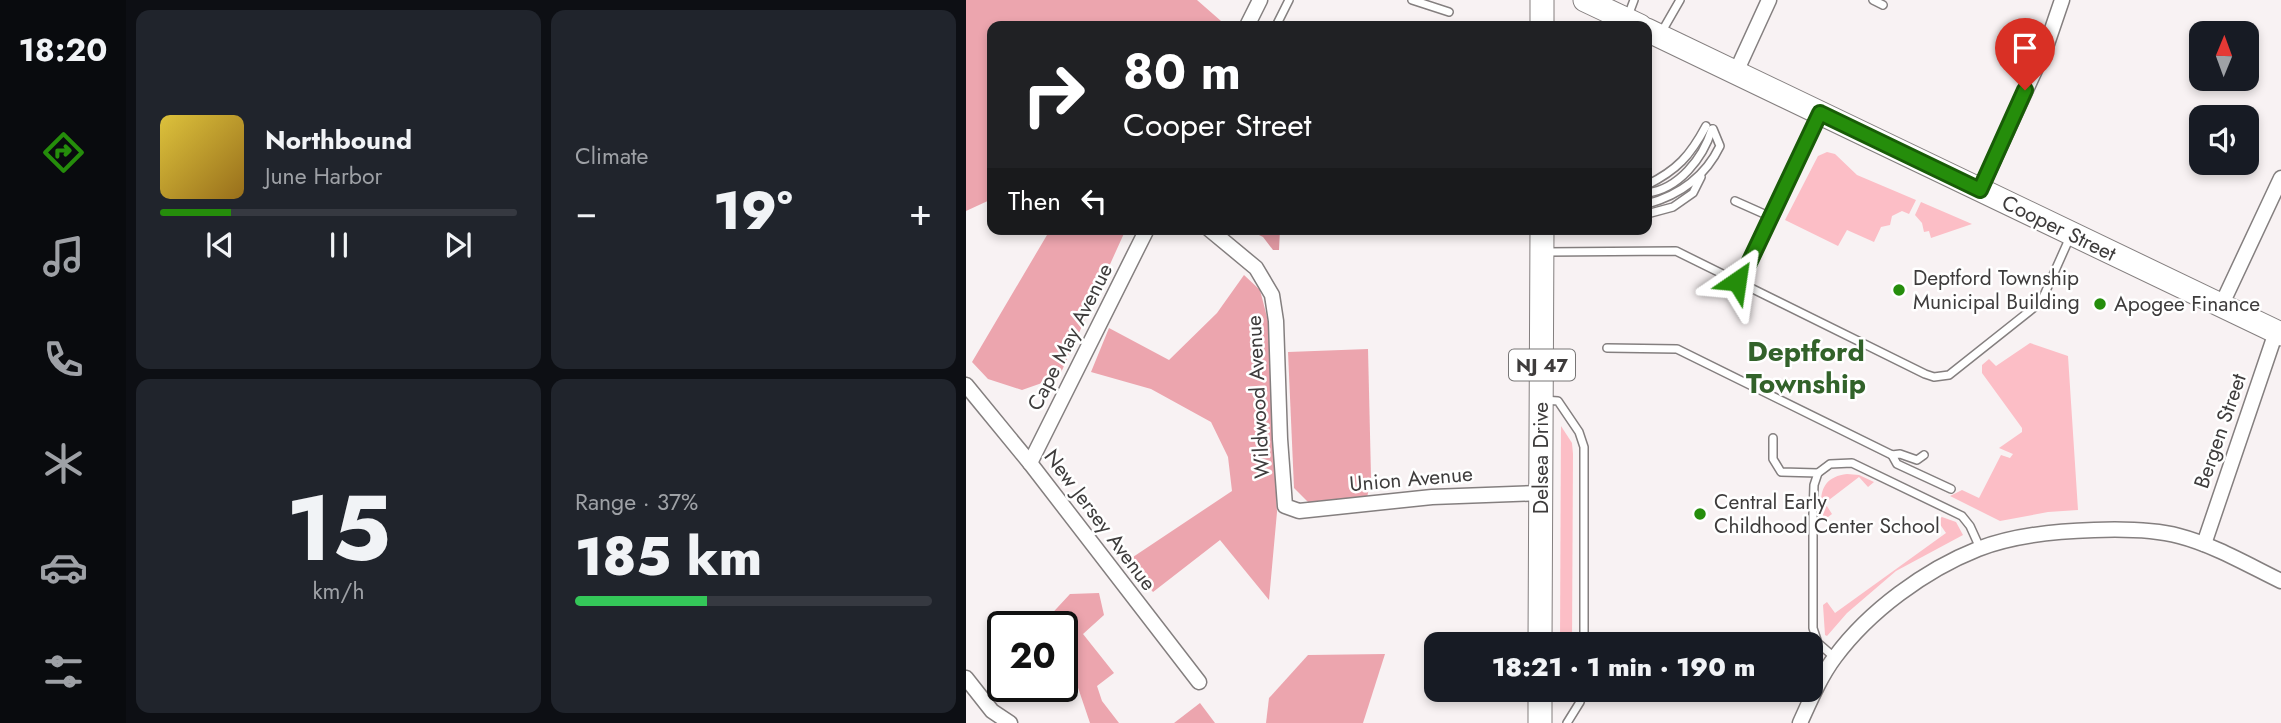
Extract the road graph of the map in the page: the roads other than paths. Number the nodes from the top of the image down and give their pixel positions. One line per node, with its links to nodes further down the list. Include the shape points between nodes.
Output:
1 (1260, 0): 12 (street)
2 (1289, 0): 13 (lane)
3 (1412, 0): 11 (lane)
4 (1542, 0): 14 (main road)
5 (1585, 0): 15 (main road, Cooper Street)
6 (1680, 0): 16 (lane)
7 (1769, 0): 18 (street)
8 (1873, 0): 10 (lane)
9 (2063, 0): 24 (street)
10 (1883, 5)
11 (1449, 12)
12 (1250, 21)
13 (1278, 21)
14 (1542, 21)
15 (1631, 21)
16 (1649, 21)
17 (1652, 31): 18 (main road, Cooper Street)
18 (1736, 72): 19 (main road, Cooper Street)
19 (1820, 113): 24 (main road, Cooper Street); 29 (lane)
20 (1706, 126): 23 (lane, via 1683,161)
21 (1703, 174): 25 (lane, via 1720,146 1713,128 1696,163); 27 (lane, via 1669,198); 28 (lane, via 1693,193 1673,207)
22 (2281, 177): 35 (street)
23 (1652, 182)
24 (1980, 190): 30 (main road, Cooper Street)
25 (1652, 192)
26 (1735, 201): 29 (lane)
27 (1652, 203)
28 (1652, 213)
29 (1771, 217): 34 (lane)
30 (2071, 234): 34 (lane, via 2041,302 1942,377 1925,374); 35 (main road, Cooper Street)
31 (1144, 235): 43 (street, Cape May Avenue)
32 (1216, 235): 47 (street, Wildwood Avenue, via 1256,268 1272,295)
33 (1542, 241): 34 (lane, via 1676,251); 39 (main road, Delsea Drive / NJ 47)
34 (1740, 282)
35 (2221, 306): 36 (main road, Cooper Street)
36 (2278, 333): 48 (street, Bergen Street)
37 (1607, 348): 41 (lane, via 1677,349)
38 (966, 385): 43 (street, New Jersey Avenue)
39 (1541, 400): 46 (main road, Delsea Drive / NJ 47); 52 (lane, via 1558,401 1584,447)
40 (1773, 438): 44 (lane, via 1773,459 1781,472)
41 (1892, 455): 42 (lane, via 1917,460); 45 (lane, via 1898,464)
42 (1924, 455)
43 (1030, 463): 55 (street, New Jersey Avenue)
44 (1818, 473): 49 (lane, via 1830,464 1852,463 1894,482 1962,516); 53 (lane, via 1813,515 1813,628 1818,643)
45 (1951, 489)
46 (1541, 493): 47 (street, Union Avenue, via 1432,496 1299,511); 51 (main road, Delsea Drive / NJ 47)
47 (1285, 506)
48 (2204, 544): 49 (street, via 2177,535 2119,529 2061,531); 50 (street)
49 (1980, 548): 53 (street, via 1875,612)
50 (2281, 581)
51 (1540, 632)
52 (1584, 632)
53 (1835, 657): 61 (street)
54 (966, 678): 58 (street, via 992,711)
55 (1199, 682)
56 (1540, 702): 59 (main road)
57 (1580, 702): 60 (lane)
58 (1010, 723)
59 (1540, 723)
60 (1567, 723)
61 (1800, 723)

